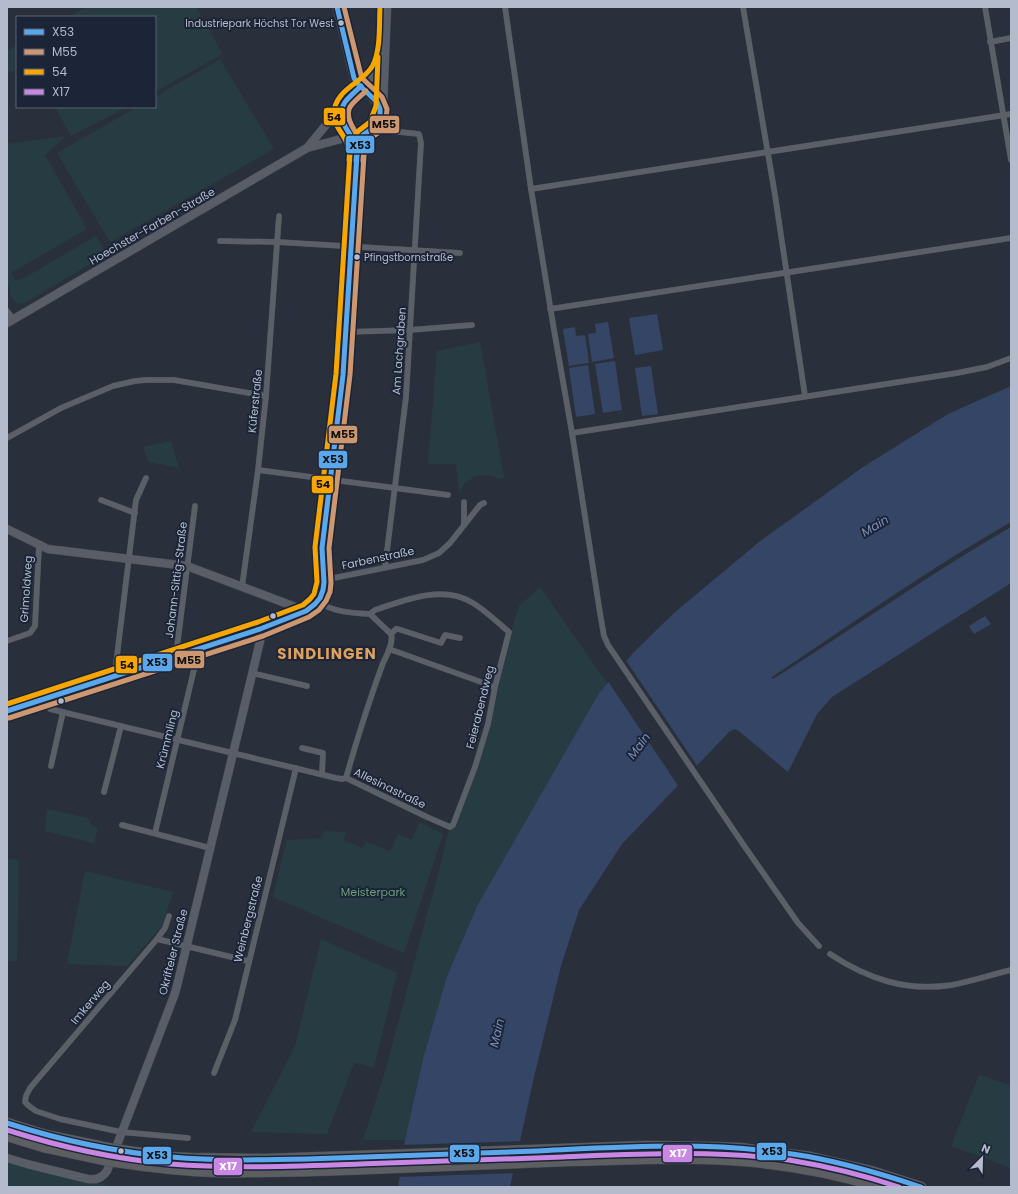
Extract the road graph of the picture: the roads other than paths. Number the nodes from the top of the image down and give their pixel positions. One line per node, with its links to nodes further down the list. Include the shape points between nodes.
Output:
1 (337, 7): 9 (street, via 354,75)
2 (387, 7): 7 (street, Hoechster-Farben-Straße)
3 (505, 7): 23 (street)
4 (743, 7): 21 (street)
5 (985, 7): 8 (street)
6 (1011, 38): 8 (street)
7 (386, 40): 9 (street, Hoechster-Farben-Straße, via 377,71); 14 (street, Hoechster-Farben-Straße, via 383,107)
8 (990, 42): 13 (street)
9 (361, 86): 10 (street); 11 (street, Hoechster-Farben-Straße)
10 (374, 98): 11 (street, via 361,94); 14 (street, via 380,109)
11 (347, 100): 15 (street, via 341,114); 19 (street, Hoechster-Farben-Straße)
12 (1011, 114): 13 (street)
13 (1004, 115): 21 (street); 22 (street)
14 (380, 118): 16 (street, Hoechster-Farben-Straße)
15 (345, 126): 17 (street, via 353,132); 18 (street)
16 (376, 126): 17 (street, Hoechster-Farben-Straße); 29 (street, Am Lachgraben, via 381,130 419,134 421,142)
17 (365, 134): 18 (street, Hoechster-Farben-Straße); 20 (street)
18 (352, 137): 19 (street, Hoechster-Farben-Straße); 20 (street)
19 (307, 148): 34 (street, Hoechster-Farben-Straße)
20 (357, 152): 28 (street)
21 (767, 152): 23 (street); 31 (street)
22 (1011, 160)
23 (531, 189): 32 (street)
24 (280, 216): 27 (street, Küferstraße)
25 (1011, 238): 31 (street)
26 (220, 241): 27 (street)
27 (277, 242): 28 (street); 39 (street, Küferstraße)
28 (351, 247): 29 (street); 37 (street)
29 (415, 250): 30 (street); 36 (street, Am Lachgraben)
30 (460, 253)
31 (786, 272): 32 (street); 40 (street)
32 (550, 308): 41 (street)
33 (7, 311): 34 (street)
34 (10, 321)
35 (472, 325): 36 (street)
36 (410, 330): 37 (street); 46 (street, Am Lachgraben, via 406,397)
37 (346, 332): 45 (street)
38 (1011, 358): 40 (street, via 988,367 964,372)
39 (266, 396): 42 (street, via 174,380 135,381 113,386 61,408); 43 (street, Küferstraße)
40 (805, 396): 41 (street)
41 (572, 433): 93 (street, via 604,636 745,847 798,923)
42 (7, 438)
43 (258, 470): 45 (street); 60 (street, Küferstraße)
44 (146, 478): 52 (street, via 136,500)
45 (330, 479): 46 (street); 59 (street, via 322,548)
46 (395, 487): 47 (street); 58 (street, Am Lachgraben)
47 (448, 494)
48 (101, 500): 52 (street)
49 (464, 502): 53 (street)
50 (484, 503): 53 (street, Farbenstraße)
51 (195, 506): 57 (street, Johann-Sittig-Straße)
52 (135, 513): 56 (street)
53 (464, 525): 58 (street, Farbenstraße, via 439,553 423,560)
54 (7, 529): 55 (street)
55 (39, 546): 56 (street); 67 (street, Grimoldweg, via 35,626 30,633)
56 (129, 559): 57 (street); 72 (street, via 116,664)
57 (187, 566): 60 (street); 70 (street, Johann-Sittig-Straße)
58 (385, 568): 59 (street, Farbenstraße)
59 (324, 580): 61 (street, via 323,592)
60 (242, 587): 62 (street)
61 (318, 602): 62 (street); 63 (street, via 335,610)
62 (306, 611): 64 (street)
63 (370, 614): 65 (street); 74 (street, Feierabendweg, via 375,610 426,595 446,594 473,603 509,632)
64 (260, 629): 68 (street); 71 (street, Okrifteler Straße)
65 (391, 634): 66 (street, via 398,629 441,643 445,635); 69 (street)
66 (460, 638)
67 (7, 641)
68 (197, 649): 70 (street); 79 (street, Krümmling)
69 (389, 649): 74 (street); 85 (street)
70 (178, 656): 72 (street)
71 (252, 673): 73 (street); 81 (street, Okrifteler Straße)
72 (122, 674): 75 (street)
73 (307, 686)
74 (495, 687): 88 (street, Feierabendweg, via 488,724 475,767 453,826)
75 (44, 699): 76 (street); 77 (street, Allesinastraße, via 50,709)
76 (7, 711)
77 (63, 712): 78 (street, Allesinastraße); 82 (street)
78 (120, 726): 79 (street, Allesinastraße); 86 (street)
79 (177, 739): 81 (street, Allesinastraße); 89 (street, Krümmling)
80 (302, 748): 84 (street, via 323,753)
81 (234, 752): 83 (street, Allesinastraße); 90 (street, Okrifteler Straße)
82 (51, 766)
83 (296, 768): 84 (street, Allesinastraße); 96 (street, Weinbergstraße)
84 (322, 774): 85 (street, Allesinastraße)
85 (346, 778): 88 (street, Allesinastraße)
86 (104, 792)
87 (122, 825): 89 (street)
88 (448, 827)
89 (155, 833): 90 (street)
90 (210, 848): 94 (street, Okrifteler Straße)
91 (170, 916): 92 (street, Imkerweg)
92 (157, 939): 94 (street); 100 (street, Imkerweg, via 30,1088 26,1096 25,1102 36,1111 60,1119)
93 (819, 946)
94 (186, 947): 96 (street); 100 (street, Okrifteler Straße, via 174,996)
95 (830, 954): 97 (street, via 876,978 922,987 951,985)
96 (248, 961): 98 (street, Weinbergstraße, via 235,1020)
97 (1011, 970)
98 (214, 1073)
99 (7, 1123): 105 (highway, bridge, via 46,1135 108,1148 203,1159 326,1158 647,1146 740,1148 811,1157 857,1167)
100 (121, 1132): 102 (street); 103 (street, Okrifteler Straße, via 107,1171 94,1180)
101 (7, 1136): 104 (highway, bridge, via 43,1147 104,1160 215,1172 703,1159 765,1163 824,1173)
102 (188, 1138)
103 (7, 1158)
104 (880, 1187)
105 (921, 1187)

